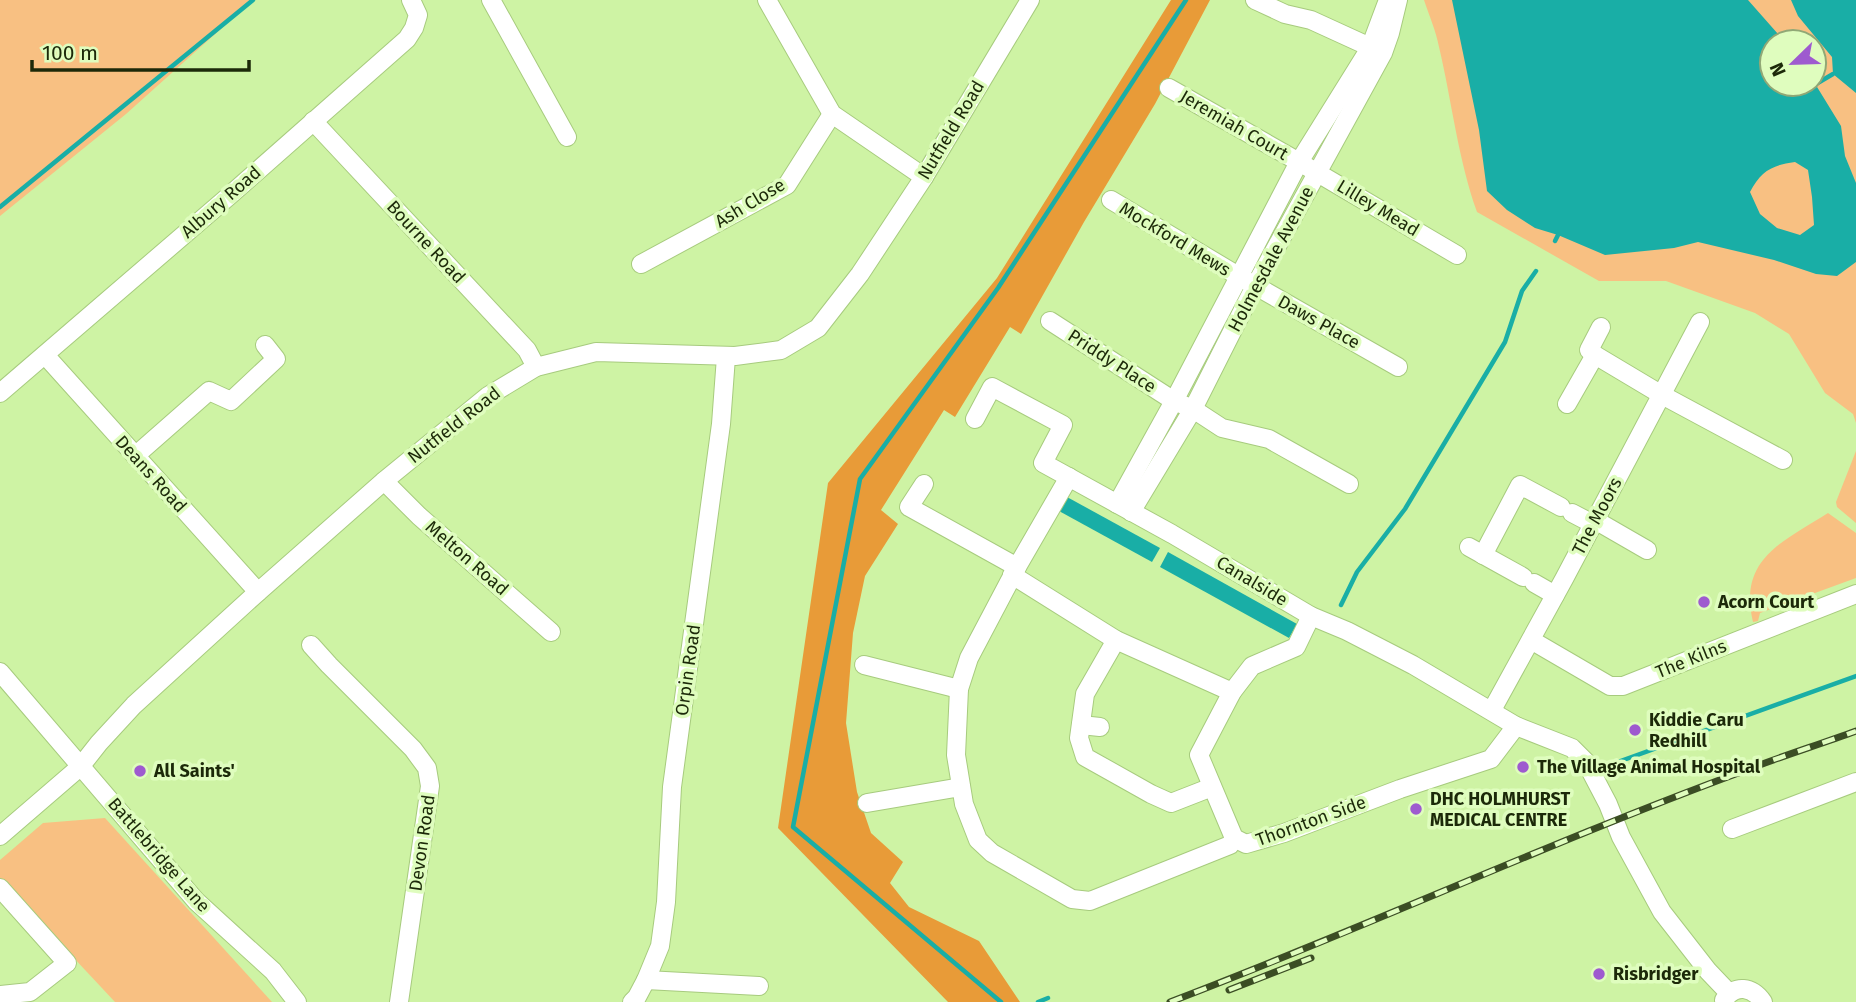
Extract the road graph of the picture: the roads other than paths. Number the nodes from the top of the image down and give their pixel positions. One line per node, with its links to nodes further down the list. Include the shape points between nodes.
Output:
1 (491, 0): 12 (street)
2 (768, 0): 10 (street)
3 (1030, 0): 15 (street, Nutfield Road)
4 (1255, 0): 8 (street, via 1284,14 1311,19)
5 (1388, 0): 8 (street, Holmesdale Avenue)
6 (1398, 0): 8 (street, Holmesdale Avenue, via 1391,33)
7 (418, 5): 11 (street, Albury Road, via 409,37)
8 (1377, 50): 13 (street, Holmesdale Avenue); 14 (street, Holmesdale Avenue)
9 (1169, 88): 13 (street, Jeremiah Court)
10 (832, 114): 15 (street); 18 (street, Ash Close, via 787,185)
11 (313, 121): 24 (street, Albury Road); 27 (street, Bourne Road, via 527,351)
12 (567, 137)
13 (1300, 162): 14 (street, Lilley Mead); 19 (street, Holmesdale Avenue)
14 (1317, 172): 17 (street, Lilley Mead); 19 (street, Holmesdale Avenue)
15 (924, 177): 26 (street, Nutfield Road, via 818,328 781,350)
16 (1111, 200): 19 (street, Mockford Mews)
17 (1457, 255)
18 (641, 264)
19 (1247, 282): 28 (street, Daws Place); 31 (street, Holmesdale Avenue); 33 (street, Holmesdale Avenue)
20 (1051, 321): 31 (street, Priddy Place)
21 (1700, 322): 30 (street, The Moors)
22 (1601, 327): 25 (street, via 1589,350)
23 (265, 345): 35 (street, via 276,359 231,401 209,391)
24 (45, 355): 29 (street, Albury Road); 35 (street, Deans Road)
25 (1595, 355): 30 (street); 32 (street)
26 (726, 357): 27 (street, Nutfield Road, via 596,352); 70 (street, Orpin Road, via 718,449 672,787 666,902 660,946)
27 (536, 367): 38 (street, Nutfield Road, via 488,396)
28 (1398, 367)
29 (0, 393)
30 (1662, 395): 36 (street); 42 (street, The Moors)
31 (1174, 401): 33 (street, Priddy Place); 41 (street, Holmesdale Avenue)
32 (1567, 404)
33 (1193, 409): 40 (street, Priddy Place, via 1222,428 1269,439); 41 (street, Holmesdale Avenue)
34 (975, 419): 37 (street, Canalside, via 992,387 1063,425 1043,463)
35 (135, 456): 45 (street, Deans Road)
36 (1783, 460)
37 (1069, 477): 41 (street, Canalside); 44 (street)
38 (384, 481): 45 (street, Nutfield Road); 49 (street, Melton Road)
39 (924, 484): 44 (street, via 909,507)
40 (1349, 484)
41 (1124, 508): 48 (street, Canalside)
42 (1594, 522): 43 (street); 47 (street, The Moors); 47 (street, via 1520,485 1476,551)
43 (1647, 550)
44 (1014, 571): 50 (street); 55 (street, via 969,658)
45 (258, 592): 61 (street, Nutfield Road, via 134,705)
46 (1856, 594): 51 (street, The Kilns, via 1623,686 1610,686)
47 (1555, 595): 51 (street, The Moors)
48 (1311, 616): 56 (street, Thornton Side, via 1296,647 1252,666); 57 (street, Canalside)
49 (551, 632)
50 (1116, 640): 56 (street); 60 (street, via 1085,694)
51 (1531, 640): 57 (street, The Moors)
52 (311, 645): 75 (street, Devon Road, via 427,768 430,786)
53 (864, 665): 55 (street)
54 (0, 673): 61 (street, Battlebridge Lane)
55 (959, 689): 64 (street, via 956,755)
56 (1232, 692): 63 (street, Thornton Side, via 1199,755)
57 (1492, 710): 58 (street, Canalside)
58 (1516, 726): 68 (street, Thornton Side, via 1491,760 1284,833 1246,844); 73 (street, Canalside, via 1572,748 1586,762 1662,912)
59 (1100, 727): 60 (street)
60 (1080, 732): 63 (street, via 1085,757 1165,801 1171,803)
61 (80, 767): 67 (street, Nutfield Road); 74 (street, Battlebridge Lane, via 196,901 273,971)
62 (1856, 782): 66 (street)
63 (1212, 787): 68 (street, Thornton Side)
64 (962, 796): 65 (street); 68 (street, via 978,840 992,853 1080,901 1230,845)
65 (867, 803)
66 (1732, 829)
67 (0, 836)
68 (1234, 838)
69 (0, 888): 72 (street, via 67,963 30,992)
70 (646, 980): 71 (street); 76 (street, Orpin Road)
71 (758, 986)
72 (0, 995)
73 (1726, 998): 77 (street, via 1736,990 1750,990)
74 (297, 1002)
75 (399, 1002)
76 (632, 1002)
77 (1763, 1002)

